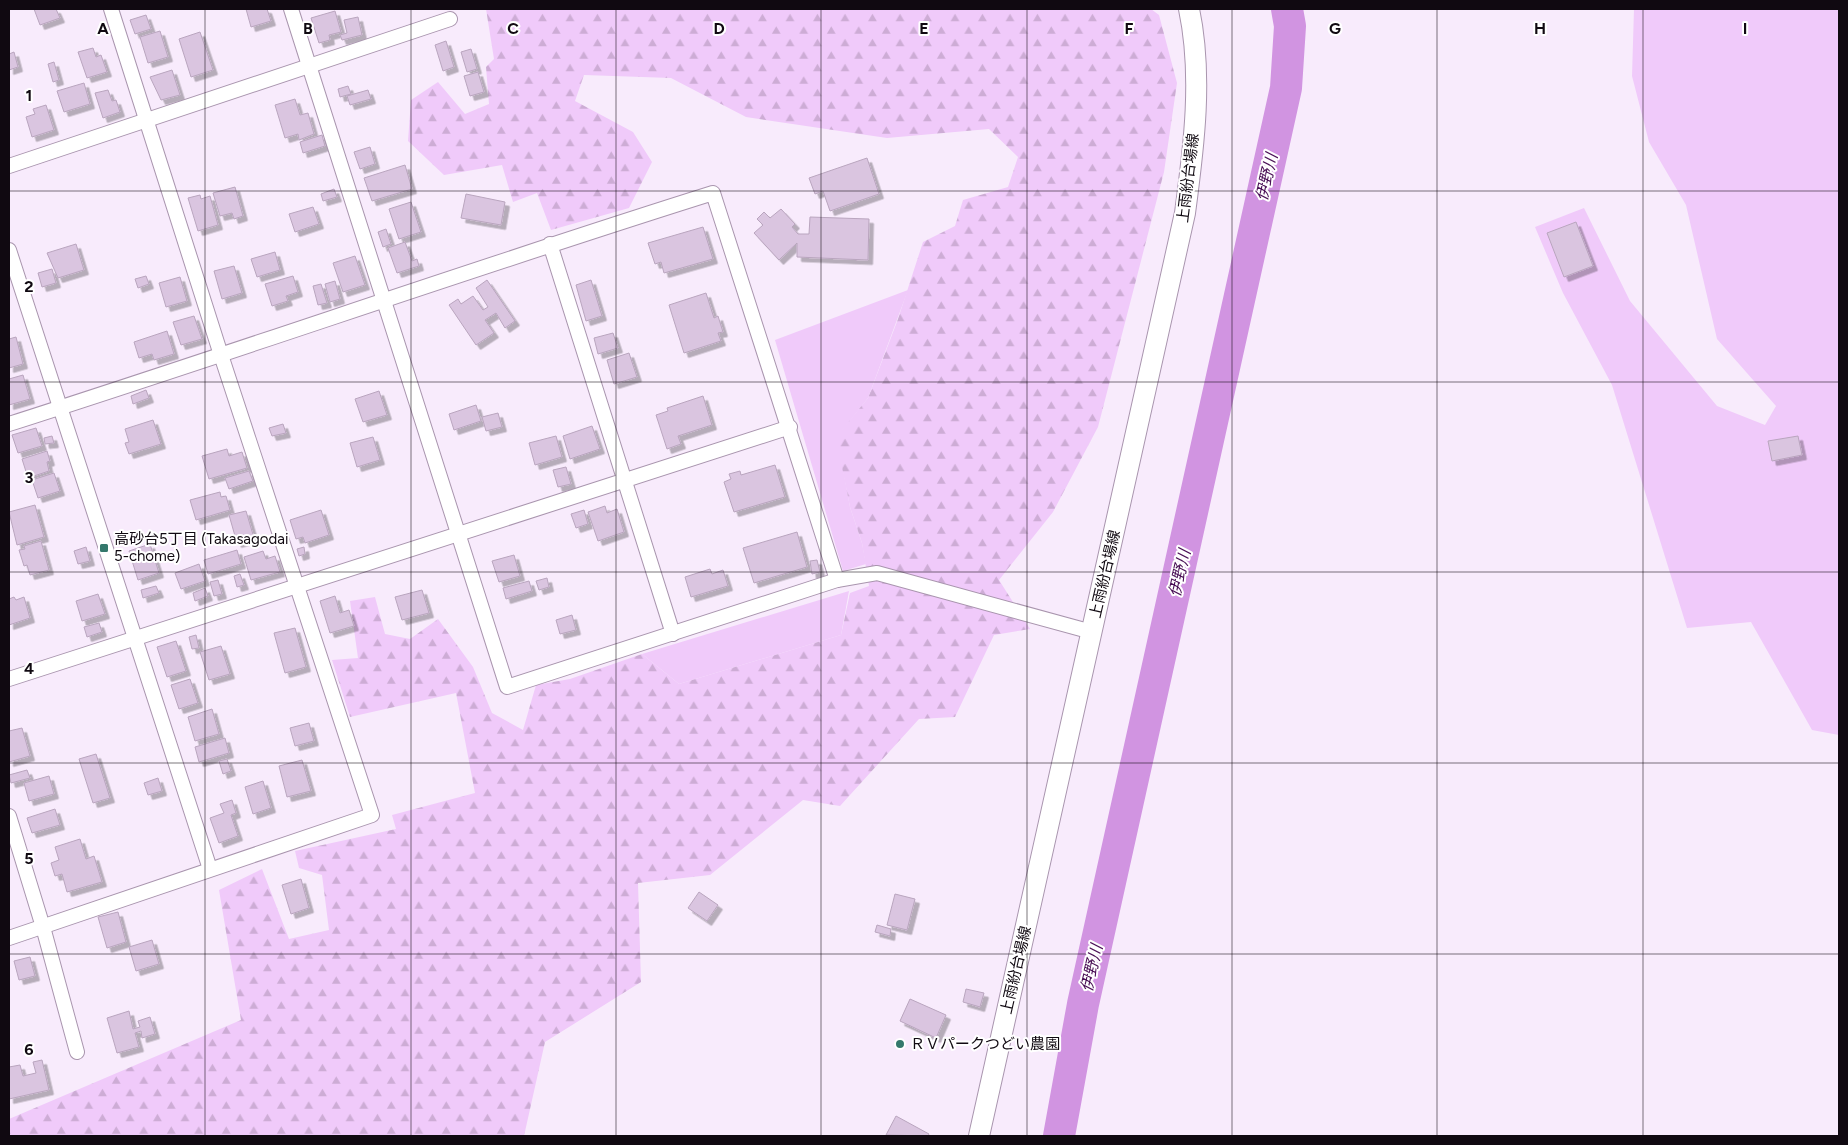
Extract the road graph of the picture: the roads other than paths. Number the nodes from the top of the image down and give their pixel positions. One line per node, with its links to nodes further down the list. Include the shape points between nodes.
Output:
1 (111, 9): 6 (street)
2 (291, 9): 5 (street)
3 (1189, 9): 19 (main road, 上雨紛台場線, via 1195,33 1196,89 1193,157 1185,212)
4 (450, 19): 5 (street)
5 (310, 66): 6 (street); 10 (street)
6 (146, 120): 7 (street); 11 (street)
7 (9, 166)
8 (550, 244): 10 (street); 14 (street, via 713,193); 15 (street)
9 (9, 250): 12 (street)
10 (384, 302): 11 (street); 16 (street)
11 (221, 355): 12 (street); 18 (street)
12 (60, 407): 13 (street); 21 (street)
13 (9, 424)
14 (790, 427): 15 (street); 17 (street)
15 (623, 482): 16 (street); 20 (street)
16 (459, 533): 18 (street); 20 (street, via 507,687)
17 (837, 580): 19 (street, via 877,573); 20 (street)
18 (298, 586): 21 (street); 24 (street, via 372,815)
19 (1092, 632): 28 (main road, 上雨紛台場線)
20 (673, 634)
21 (134, 639): 22 (street); 24 (street)
22 (9, 679)
23 (9, 816): 25 (street)
24 (210, 870): 25 (street)
25 (43, 927): 26 (street); 27 (street)
26 (9, 938)
27 (77, 1052)
28 (978, 1136)

